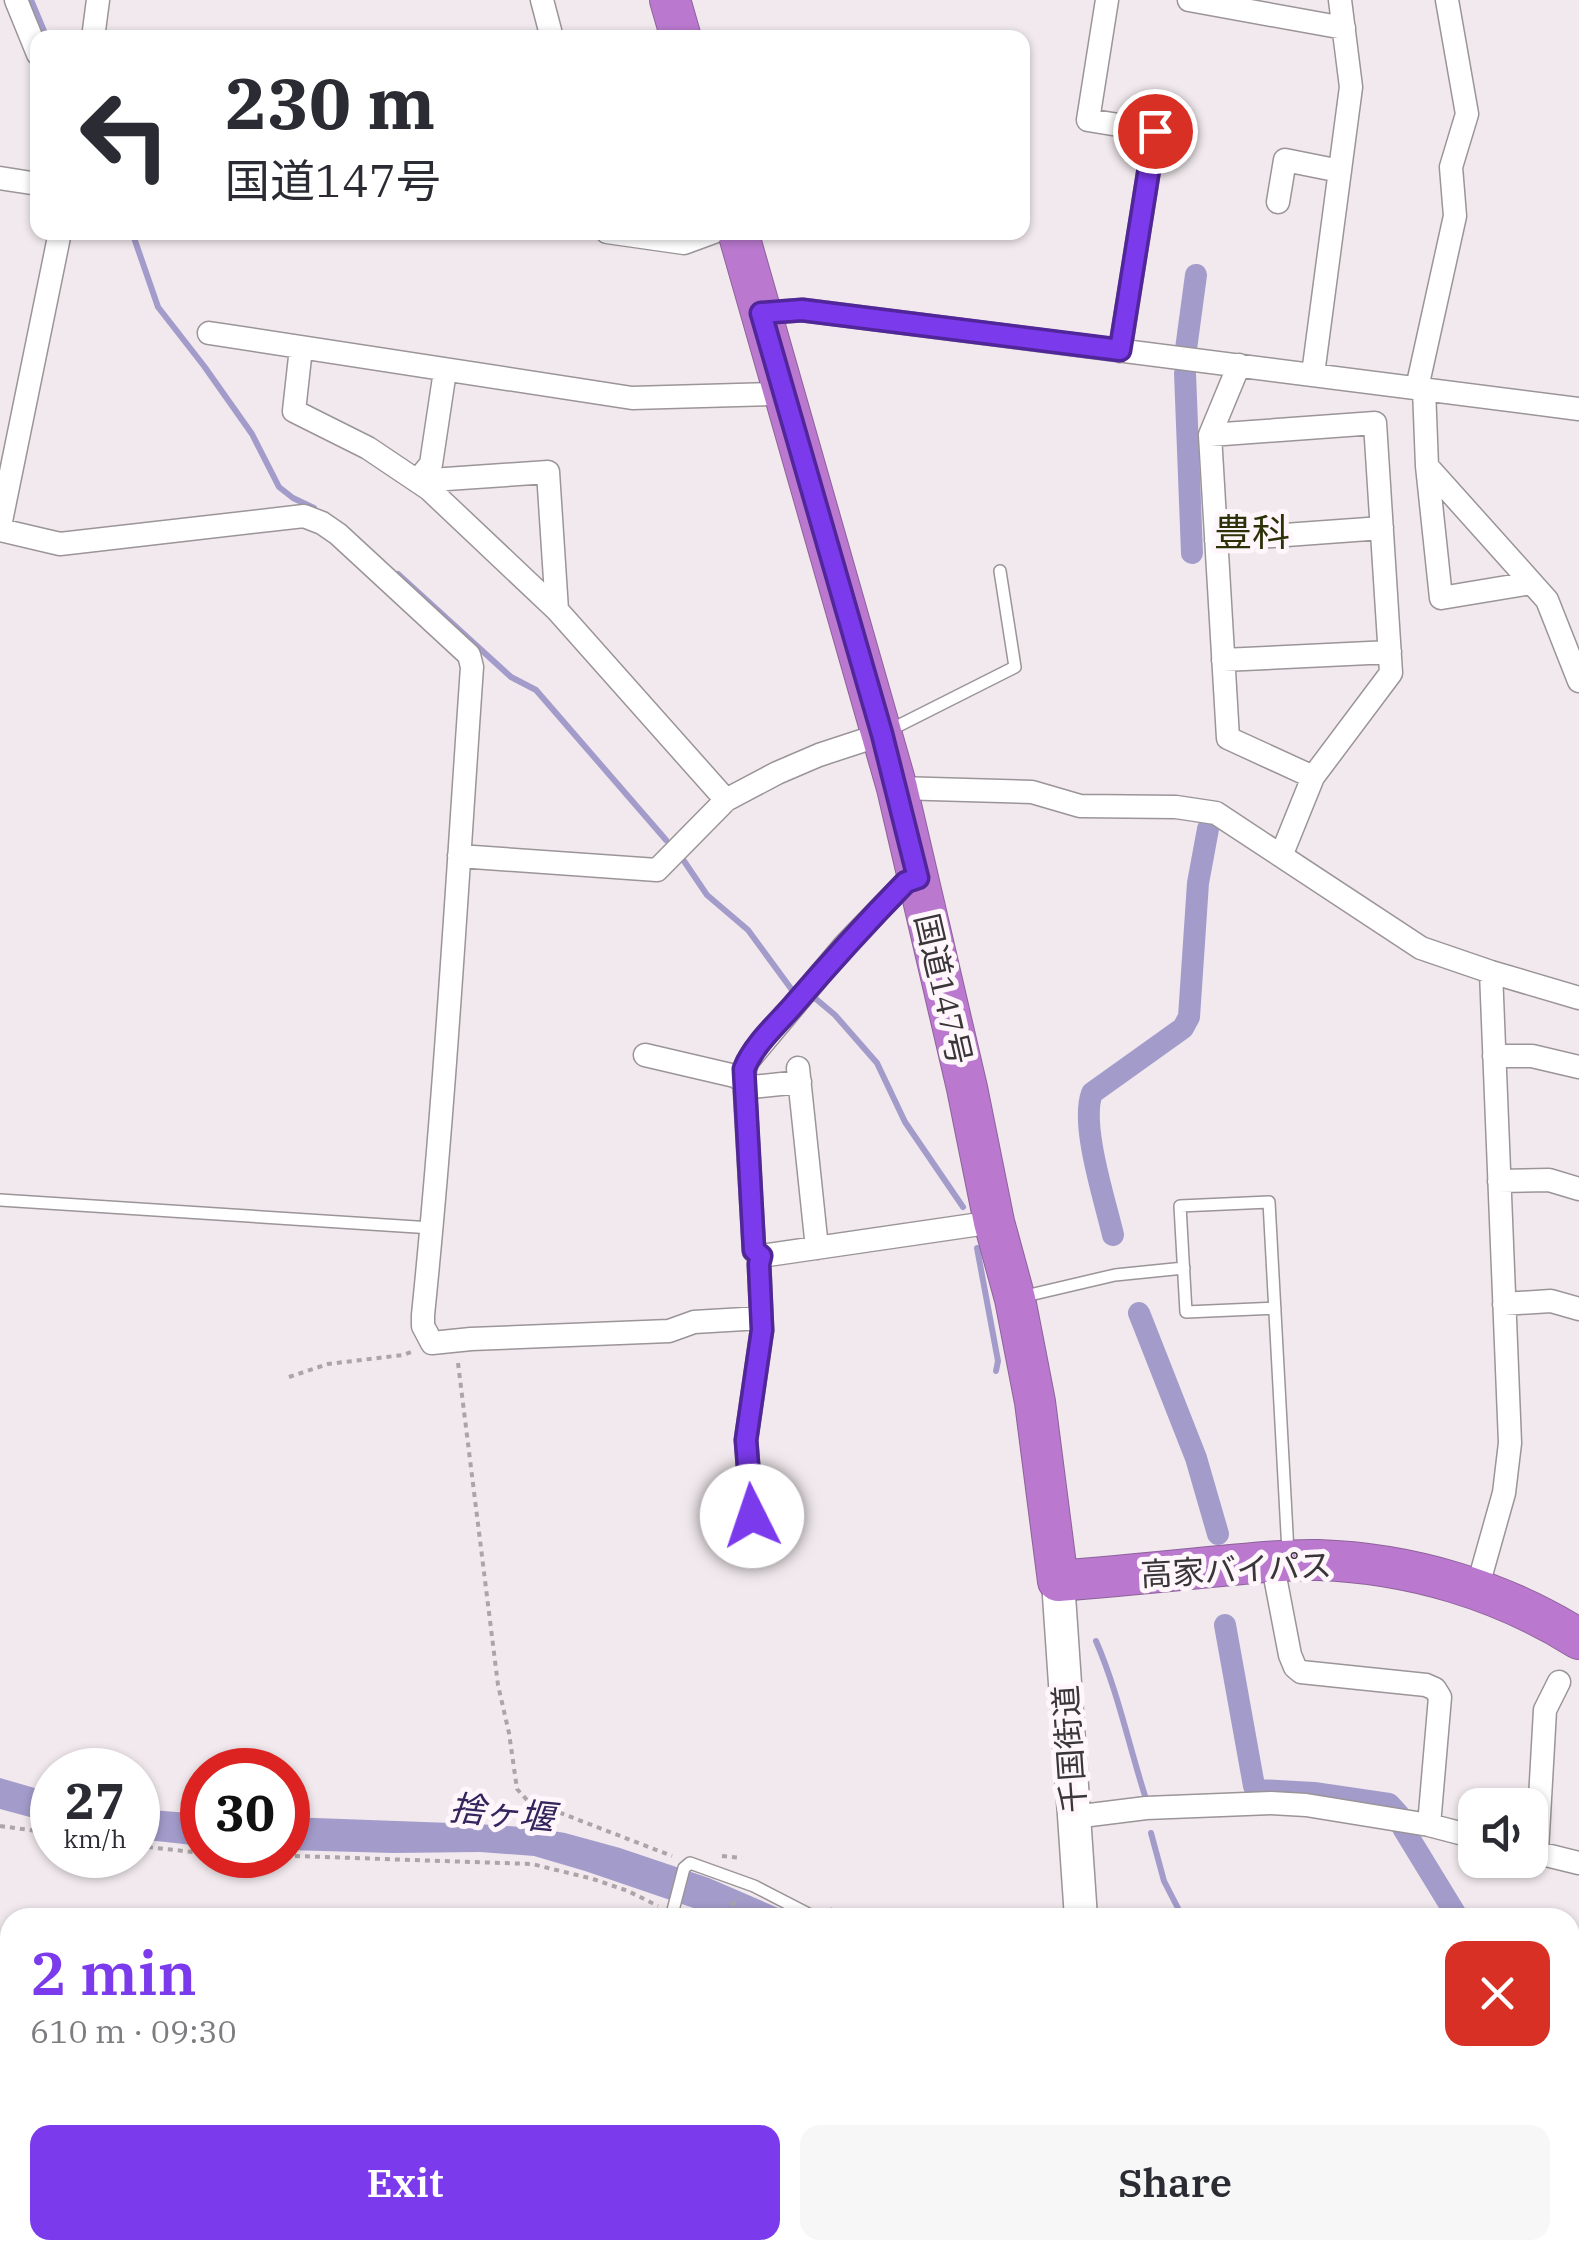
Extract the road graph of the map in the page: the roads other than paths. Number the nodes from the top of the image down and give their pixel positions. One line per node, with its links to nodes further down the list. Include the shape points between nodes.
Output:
1 (16, 0): 13 (street)
2 (98, 0): 10 (street)
3 (542, 0): 11 (street)
4 (670, 0): 12 (highway)
5 (1107, 0): 25 (street, via 1088,120 1155,131)
6 (1189, 0): 9 (street)
7 (1340, 0): 9 (street)
8 (1446, 0): 30 (street, via 1468,114 1451,166 1455,216)
9 (1344, 28): 14 (street, via 1352,86)
10 (94, 30)
11 (550, 30)
12 (679, 30)
13 (30, 34)
14 (1340, 170): 17 (street, via 1285,160); 28 (street)
15 (0, 178): 16 (street)
16 (30, 183)
17 (1278, 202)
18 (58, 240): 35 (street)
19 (663, 240): 20 (street)
20 (692, 240)
21 (740, 240): 22 (highway, 国道147号)
22 (761, 313): 25 (street, via 802,310); 29 (highway, 国道147号)
23 (209, 333): 24 (street)
24 (301, 348): 27 (street); 34 (street, via 294,410)
25 (1120, 350): 26 (street)
26 (1239, 366): 28 (street); 32 (street)
27 (445, 371): 29 (street, via 632,398 771,394); 34 (street, via 431,464)
28 (1313, 374): 30 (street)
29 (784, 388): 44 (highway, 国道147号)
30 (1421, 388): 31 (street); 33 (street)
31 (1579, 409)
32 (1210, 435): 36 (street, via 1375,424); 37 (street)
33 (1428, 466): 39 (street); 39 (street, via 1441,598)
34 (416, 481): 40 (street); 40 (street, via 548,472)
35 (1, 518): 48 (street, via 60,544 295,516 330,528 468,655)
36 (1382, 528): 37 (street); 41 (street)
37 (1216, 540): 42 (street)
38 (1000, 570): 44 (lane, via 1014,667)
39 (1531, 583): 43 (street, via 1547,600)
40 (557, 610): 47 (street)
41 (1390, 652): 42 (street); 45 (street, via 1391,673)
42 (1223, 660): 45 (street, via 1228,738)
43 (1579, 681)
44 (882, 734): 46 (highway, 国道147号); 47 (street, via 776,773)
45 (1313, 777): 49 (street)
46 (897, 788): 49 (street, via 1032,792 1080,806 1198,809 1216,813); 50 (highway, 国道147号)
47 (726, 800): 48 (street, via 657,870)
48 (459, 856): 61 (street)
49 (1280, 856): 51 (street, via 1421,948)
50 (918, 878): 56 (street, via 906,882 770,1031 747,1062); 60 (highway, 国道147号)
51 (1491, 972): 52 (street); 54 (street)
52 (1579, 998)
53 (645, 1055): 56 (street)
54 (1494, 1056): 55 (street); 57 (street)
55 (1579, 1066)
56 (745, 1084): 62 (street, via 799,1075); 63 (street, via 754,1250)
57 (1500, 1181): 58 (street, via 1549,1180); 66 (street)
58 (1579, 1189)
59 (0, 1200): 61 (lane)
60 (994, 1222): 62 (street); 65 (highway, 国道147号)
61 (432, 1228): 69 (street, via 423,1315 432,1342 669,1331 694,1322)
62 (817, 1248): 63 (street)
63 (761, 1256): 69 (street)
64 (1184, 1268): 65 (lane, via 1115,1275); 67 (lane, via 1186,1312); 67 (lane, via 1180,1206 1269,1202)
65 (1014, 1299): 72 (highway, 国道147号)
66 (1504, 1304): 68 (street, via 1552,1301); 73 (street, via 1510,1443 1504,1493)
67 (1275, 1308): 71 (lane)
68 (1579, 1309)
69 (761, 1318): 70 (street, via 746,1440)
70 (752, 1516)
71 (1280, 1561): 72 (highway, 高家バイパス); 73 (highway, 高家バイパス, via 1391,1567); 78 (street, via 1290,1655 1301,1672 1426,1685 1440,1697)
72 (1058, 1581): 77 (main road, 千国街道)
73 (1477, 1589): 74 (highway, 高家バイパス)
74 (1579, 1638)
75 (1559, 1682): 76 (street, via 1544,1710)
76 (1538, 1788)
77 (1074, 1817): 78 (street, via 1271,1803); 84 (main road, 千国街道)
78 (1429, 1825): 79 (street)
79 (1458, 1833)
80 (1548, 1855): 81 (street)
81 (1579, 1863)
82 (671, 1908): 83 (lane, via 687,1865)
83 (797, 1908)
84 (1079, 1908)

